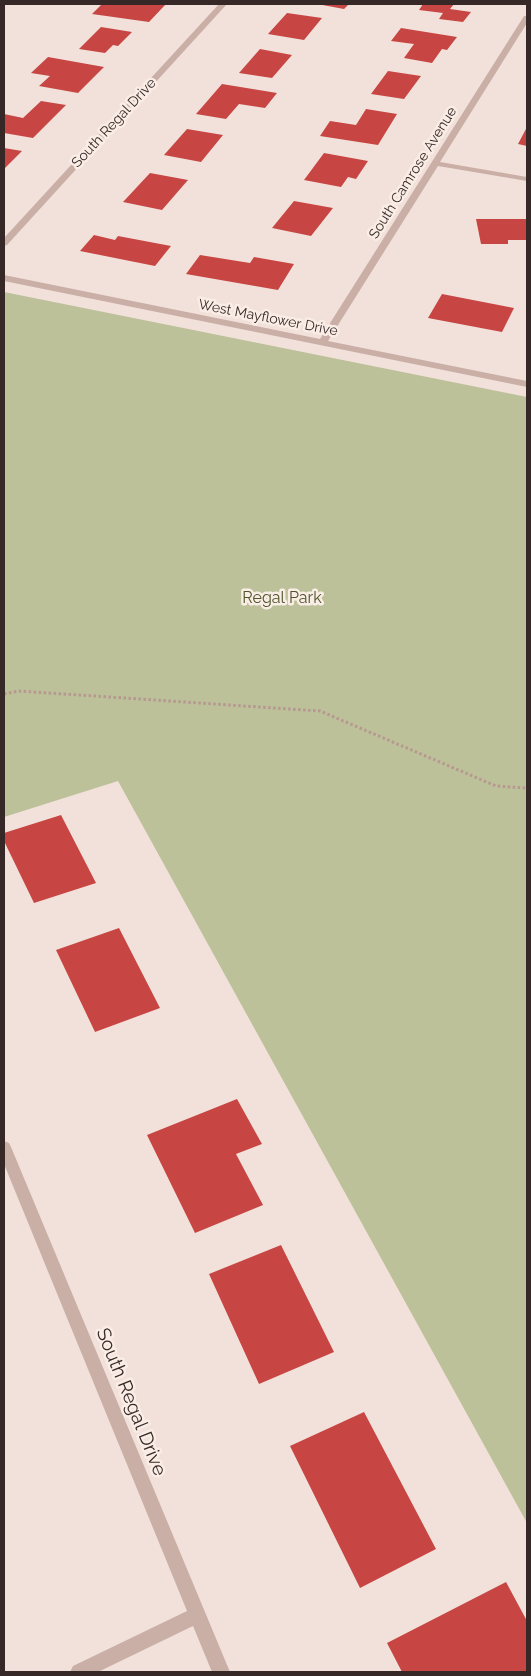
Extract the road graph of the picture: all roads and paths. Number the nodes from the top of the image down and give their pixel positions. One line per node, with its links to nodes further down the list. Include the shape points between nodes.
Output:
1 (224, 4): 5 (street, South Regal Drive)
2 (526, 22): 3 (street, South Camrose Avenue)
3 (435, 163): 4 (street); 7 (street, South Camrose Avenue)
4 (527, 179)
5 (4, 242)
6 (4, 278): 7 (street, West Mayflower Drive)
7 (322, 342): 8 (street, West Mayflower Drive)
8 (527, 384)
9 (4, 694): 10 (path, via 19,692 320,711 496,786)
10 (527, 788)
11 (4, 1147): 12 (street, South Regal Drive)
12 (197, 1615): 13 (street); 14 (street, South Regal Drive)
13 (79, 1672)
14 (221, 1672)

